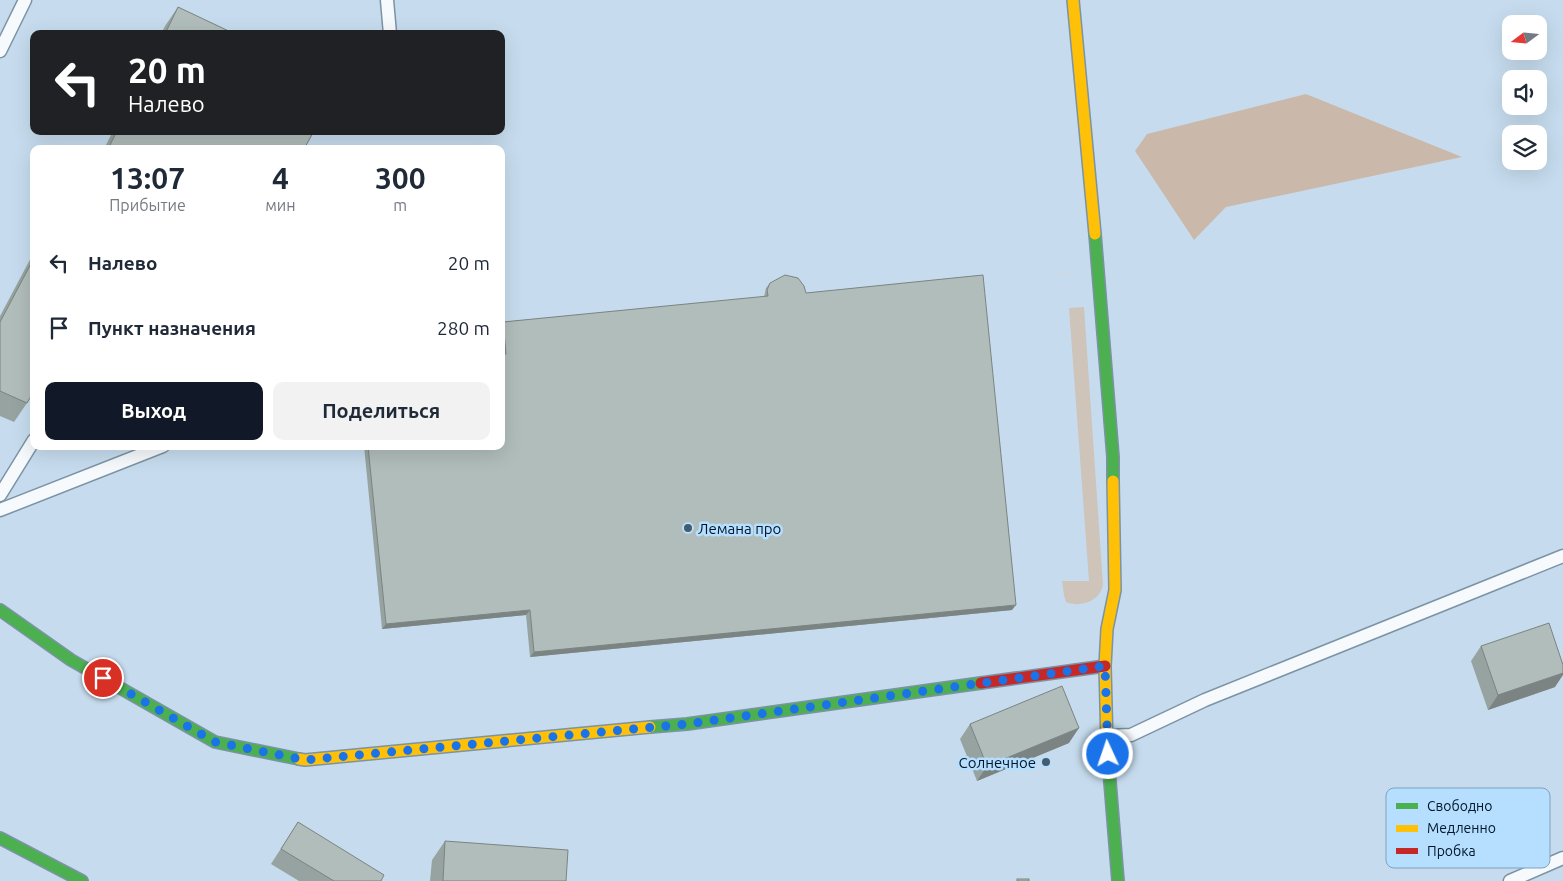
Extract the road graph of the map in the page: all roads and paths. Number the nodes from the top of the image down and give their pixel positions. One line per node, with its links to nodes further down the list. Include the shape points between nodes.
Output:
1 (25, 0): 5 (lane)
2 (387, 0): 4 (lane)
3 (1073, 0): 12 (main road, via 1113,457 1115,590)
4 (390, 30)
5 (0, 51)
6 (30, 446): 8 (lane)
7 (153, 450): 9 (lane)
8 (0, 495)
9 (0, 510)
10 (1563, 556): 13 (lane, via 1206,700 1131,734)
11 (0, 610): 12 (main road, via 71,660 215,742 305,760 687,724)
12 (1105, 666): 13 (main road)
13 (1106, 736): 19 (main road)
14 (0, 838): 18 (main road)
15 (1563, 858): 16 (lane)
16 (1550, 864)
17 (1540, 868): 20 (lane)
18 (82, 881)
19 (1118, 881)
20 (1510, 881)

